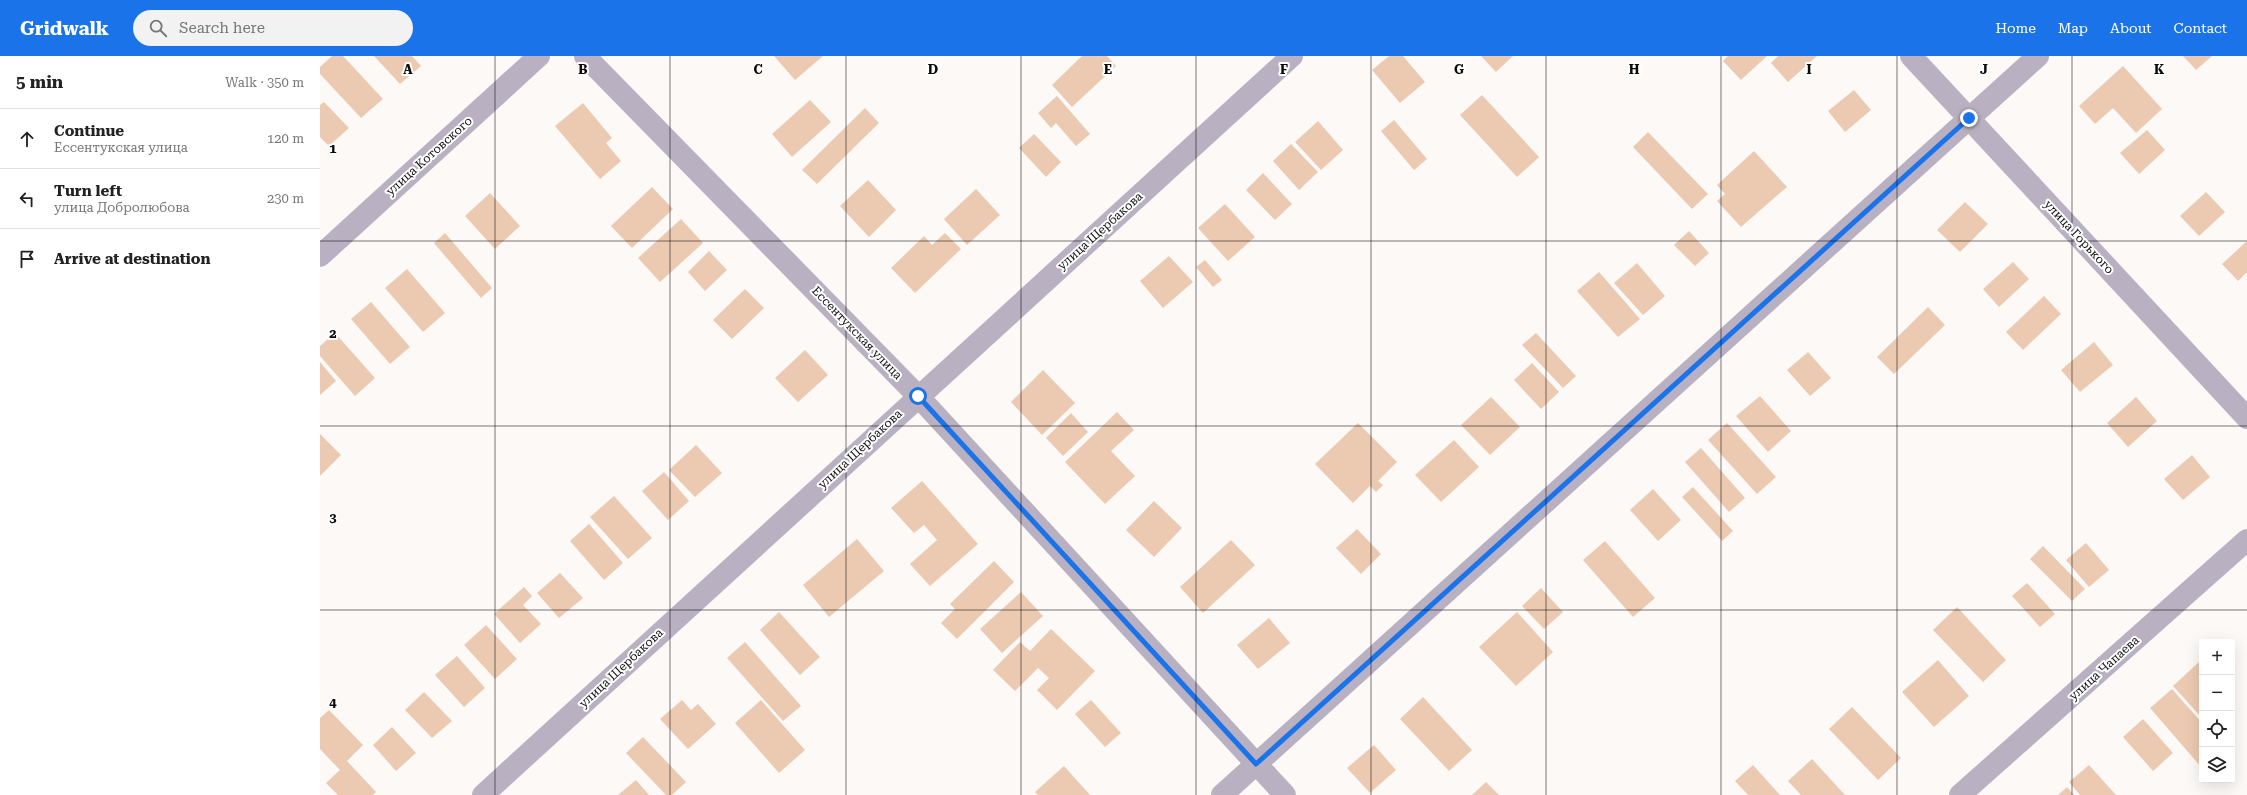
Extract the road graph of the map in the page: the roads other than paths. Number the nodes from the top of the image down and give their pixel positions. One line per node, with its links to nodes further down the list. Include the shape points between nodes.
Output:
1 (539, 56): 7 (street, улица Котовского)
2 (585, 56): 8 (street, Ессентукская улица)
3 (1292, 56): 8 (street, улица Щербакова)
4 (1911, 56): 6 (street, улица Горького)
5 (2038, 56): 6 (street)
6 (1969, 118): 9 (street, улица Горького); 11 (street)
7 (320, 256)
8 (918, 396): 11 (street, Ессентукская улица); 12 (street, улица Щербакова)
9 (2247, 418)
10 (2247, 540): 15 (street, улица Чапаева)
11 (1256, 764): 13 (street); 14 (street, Ессентукская улица)
12 (483, 795)
13 (1222, 795)
14 (1285, 795)
15 (1960, 795)

